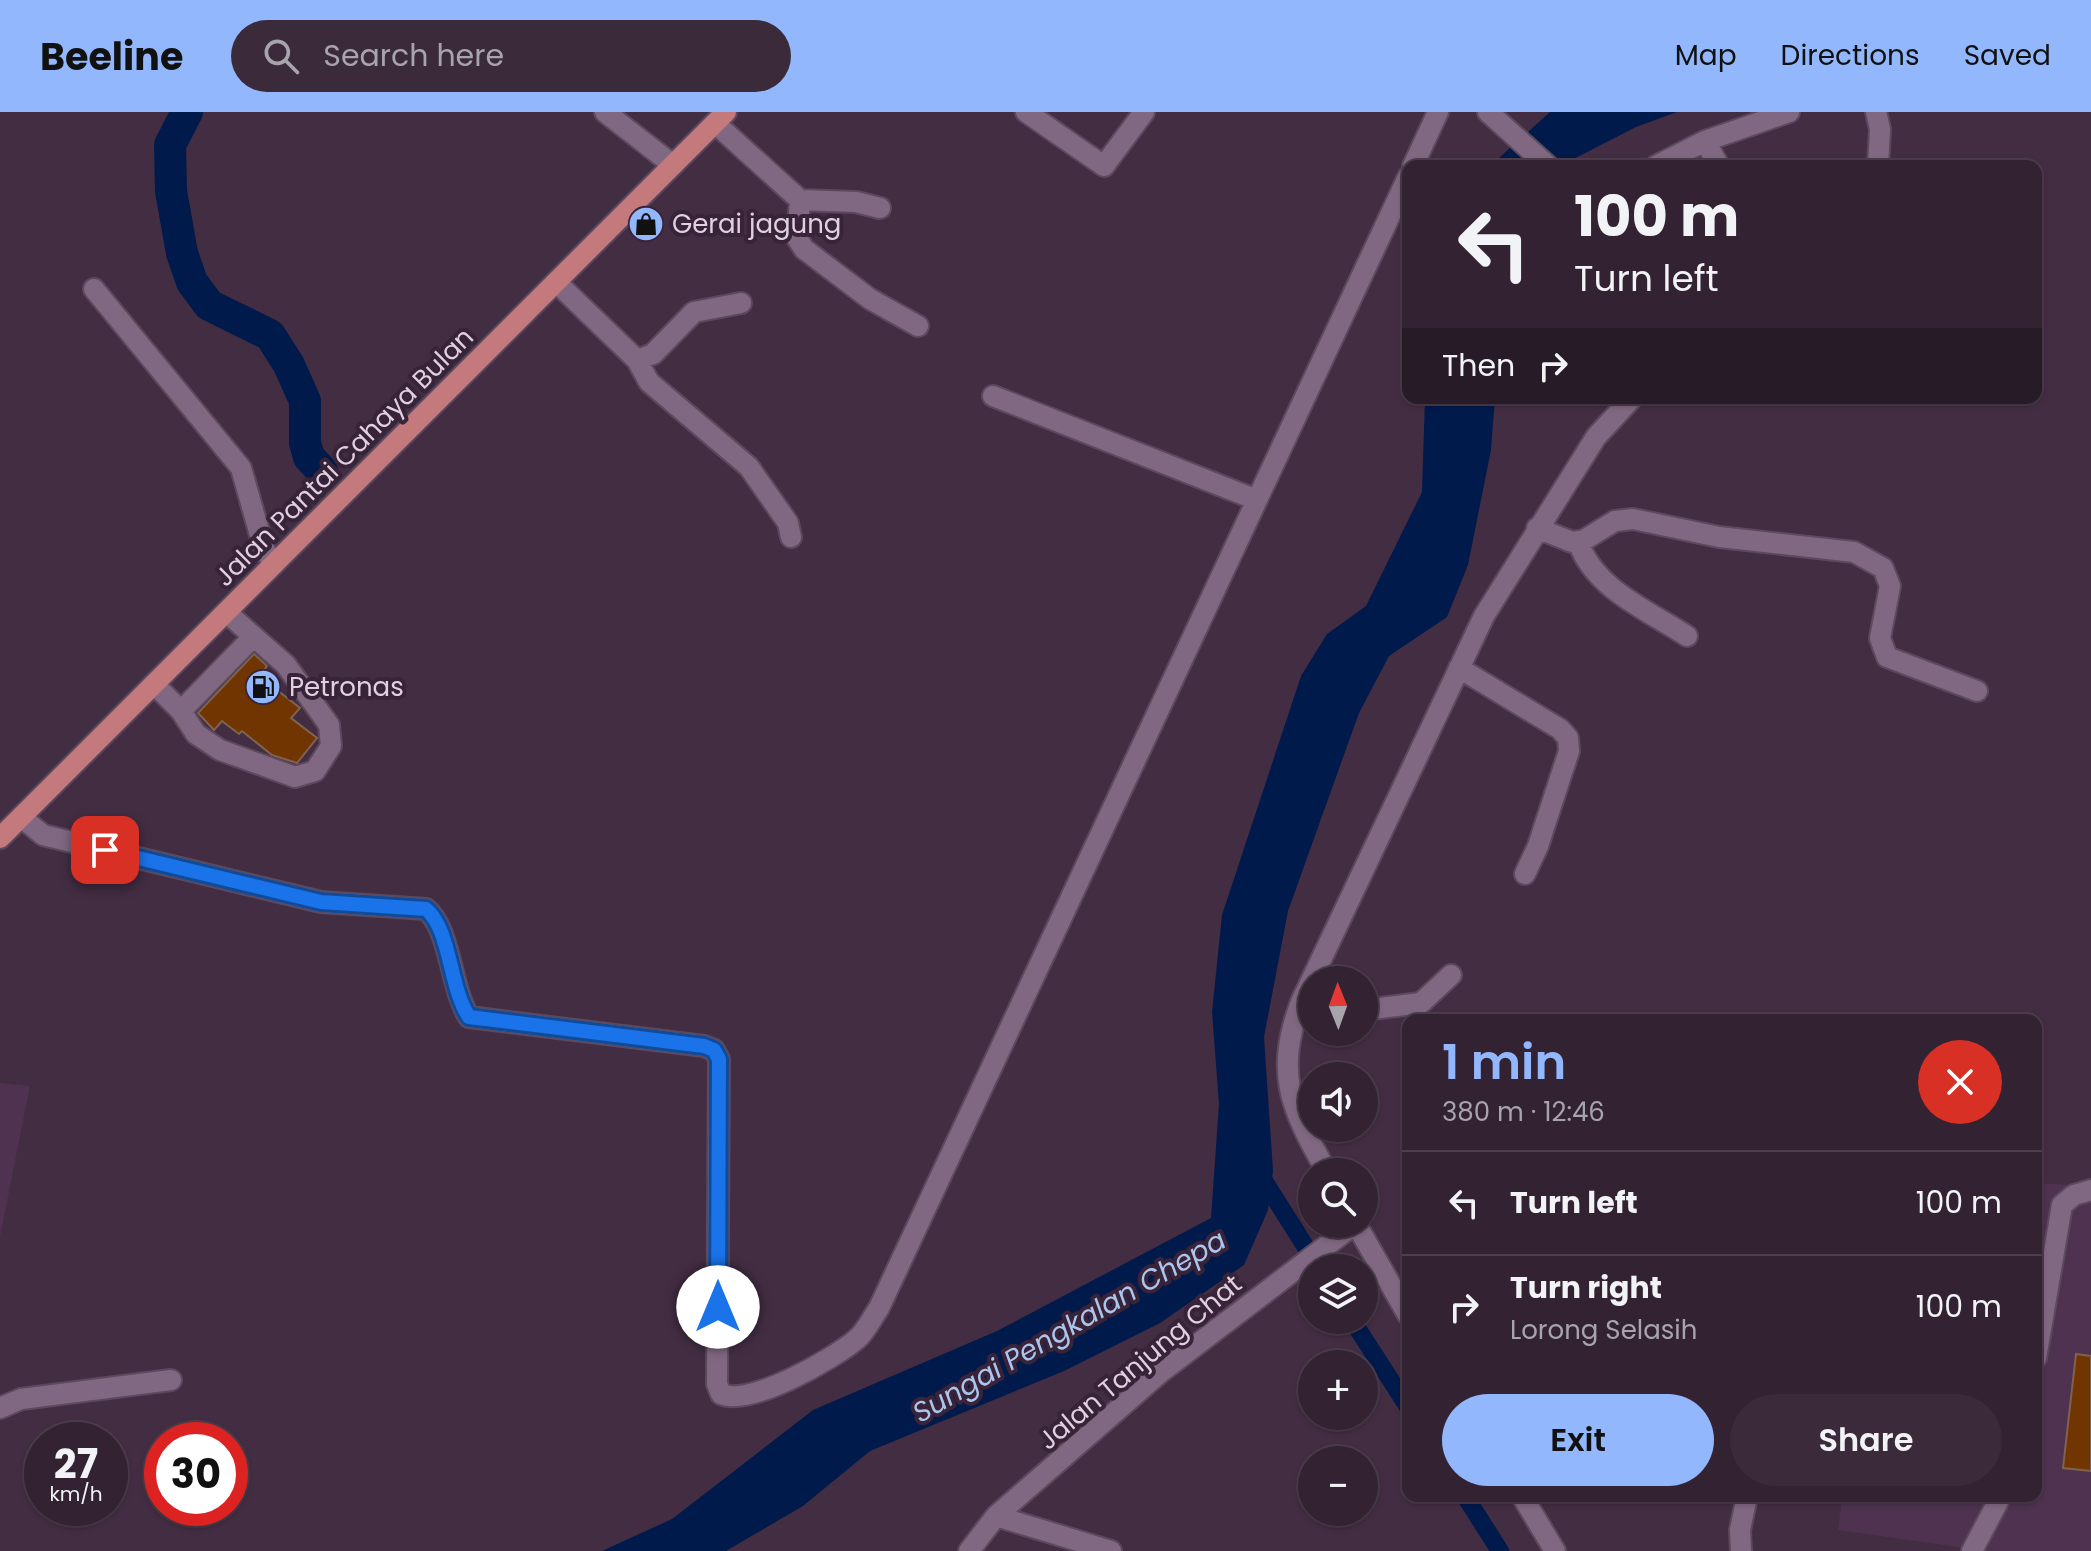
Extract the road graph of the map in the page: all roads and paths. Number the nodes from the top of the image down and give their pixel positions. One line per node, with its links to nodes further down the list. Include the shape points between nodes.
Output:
1 (605, 112): 15 (street)
2 (1026, 112): 3 (street, via 1104,166)
3 (1144, 112)
4 (1438, 112): 10 (street)
5 (1488, 112): 11 (street)
6 (1789, 112): 9 (street)
7 (1876, 112): 14 (street)
8 (721, 117): 15 (main road, Jalan Pantai Cahaya Bulan); 17 (street)
9 (1705, 141): 12 (street); 13 (street)
10 (1416, 160)
11 (1541, 160)
12 (1668, 160)
13 (1716, 160)
14 (1878, 160)
15 (673, 165): 19 (main road, Jalan Pantai Cahaya Bulan)
16 (1402, 190): 26 (street)
17 (800, 200): 18 (street); 22 (street, via 797,238 804,249 870,299)
18 (880, 208)
19 (556, 282): 23 (street); 30 (main road, Jalan Pantai Cahaya Bulan)
20 (94, 289): 30 (street, via 241,468 264,549)
21 (741, 303): 23 (street, via 694,312 653,354)
22 (918, 326)
23 (637, 360): 28 (street, via 649,382 749,467 788,523)
24 (993, 396): 26 (street)
25 (1626, 404): 27 (street, via 1596,437)
26 (1257, 500): 38 (street, via 879,1308 860,1336 829,1359 747,1396 721,1394 717,1384 719,1059 714,1050 469,1017 457,999 438,925 426,909 321,902 43,835)
27 (1537, 528): 29 (street); 34 (street)
28 (791, 537)
29 (1578, 541): 32 (street, via 1585,562 1604,581); 36 (street, via 1623,519 1719,537 1854,552 1883,568 1890,586 1880,638 1887,657)
30 (274, 564): 31 (main road, Jalan Pantai Cahaya Bulan)
31 (226, 612): 33 (street); 35 (main road, Jalan Pantai Cahaya Bulan)
32 (1687, 636)
33 (253, 637): 37 (street); 37 (street, via 303,685 329,725 331,746 315,771 295,777 220,750 196,734)
34 (1459, 668): 40 (street, via 1568,738 1569,751); 41 (street)
35 (154, 684): 37 (street); 38 (main road, Jalan Pantai Cahaya Bulan)
36 (1977, 691)
37 (181, 711)
38 (21, 817): 39 (main road, Jalan Pantai Cahaya Bulan)
39 (1, 835)
40 (1525, 874)
41 (1321, 966)
42 (1451, 975): 43 (street, via 1421,1003)
43 (1378, 1008)
44 (1298, 1015): 45 (street, via 1287,1060 1289,1089 1294,1114)
45 (1319, 1158)
46 (2091, 1190): 50 (street, via 2062,1205)
47 (1338, 1238): 56 (street, Jalan Tanjung Chat, via 1161,1372)
48 (1364, 1238): 49 (street)
49 (1402, 1304)
50 (2042, 1323)
51 (171, 1380): 52 (street, via 21,1399)
52 (0, 1408)
53 (1526, 1502): 59 (street)
54 (1746, 1502): 60 (street)
55 (1998, 1502): 61 (street)
56 (996, 1516): 57 (street, Jalan Tanjung Chat); 58 (street)
57 (969, 1551)
58 (1111, 1551)
59 (1555, 1551)
60 (1741, 1551)
61 (1972, 1551)

